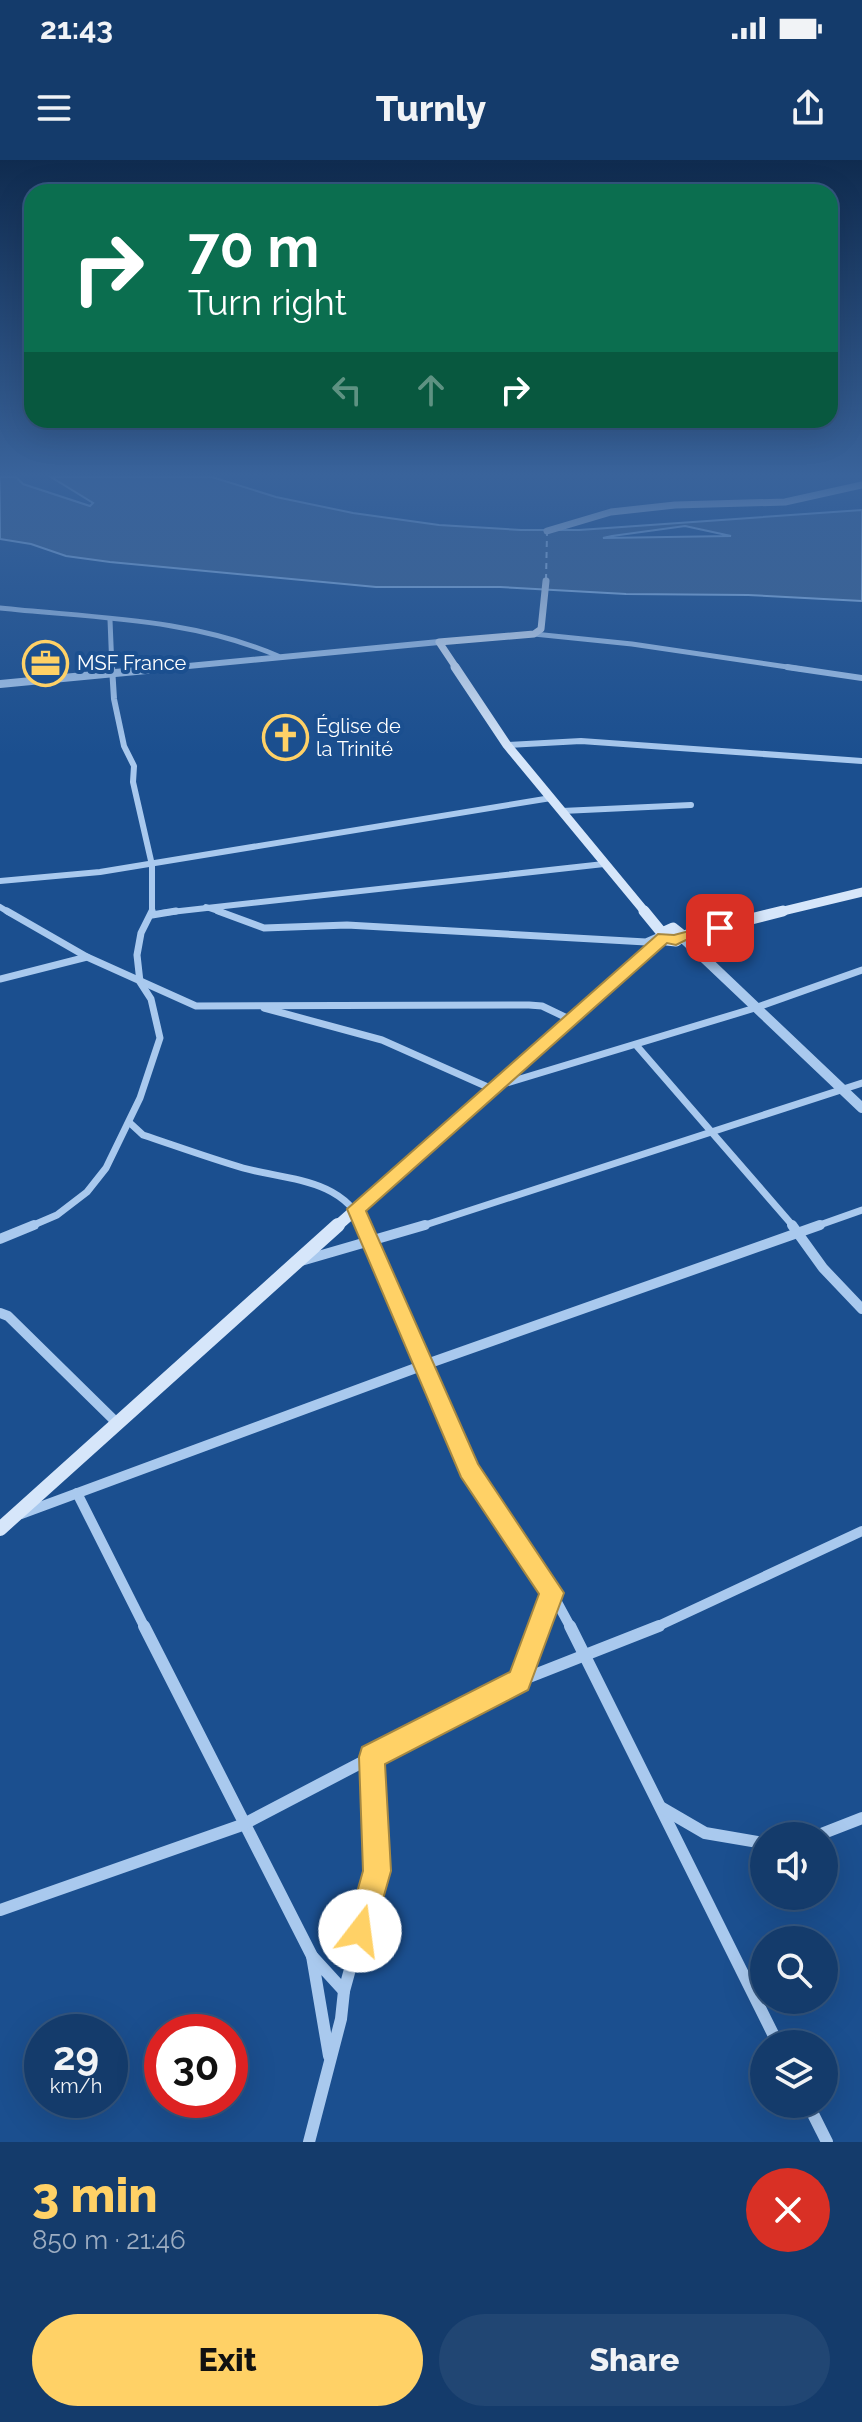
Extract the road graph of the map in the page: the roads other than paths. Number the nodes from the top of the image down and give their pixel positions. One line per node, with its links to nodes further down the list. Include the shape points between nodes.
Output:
1 (546, 581): 4 (main road, via 541,629)
2 (2, 609): 3 (street)
3 (110, 620): 6 (street, via 196,628); 7 (street)
4 (534, 634): 5 (main road); 8 (street)
5 (439, 642): 6 (street); 10 (main road)
6 (278, 656): 7 (street)
7 (111, 674): 9 (street); 16 (street)
8 (862, 678)
9 (0, 684)
10 (507, 745): 11 (street, via 581,741); 12 (main road)
11 (862, 761)
12 (551, 798): 14 (main road); 16 (street)
13 (691, 805): 14 (street)
14 (562, 811): 15 (main road)
15 (604, 864): 20 (street); 22 (main road)
16 (152, 865): 17 (street); 21 (street)
17 (0, 881)
18 (862, 892): 23 (main road)
19 (0, 907): 24 (street)
20 (206, 907): 21 (street); 22 (street, via 264,928 347,925 646,942)
21 (152, 915): 27 (street, via 137,955)
22 (663, 935): 23 (main road, via 673,928); 30 (main road)
23 (683, 937): 29 (street)
24 (87, 957): 26 (street); 27 (street)
25 (862, 970): 29 (street)
26 (0, 979)
27 (140, 982): 28 (street, via 196,1006); 36 (street, via 151,999 160,1038)
28 (264, 1008): 30 (street, via 529,1005); 33 (street, via 382,1040)
29 (755, 1008): 31 (street); 34 (street)
30 (569, 1019): 33 (main road)
31 (636, 1045): 33 (street); 37 (street)
32 (862, 1083): 34 (street)
33 (490, 1088): 38 (main road)
34 (842, 1091): 35 (street); 37 (street)
35 (862, 1108)
36 (130, 1123): 38 (street, via 143,1135 244,1168 300,1179); 41 (street, via 87,1192 57,1215)
37 (712, 1131): 40 (street); 42 (street)
38 (356, 1209): 42 (street); 43 (main road)
39 (862, 1210): 40 (street)
40 (798, 1232): 44 (street); 46 (street)
41 (0, 1239)
42 (372, 1242): 43 (street); 46 (street)
43 (297, 1263): 47 (main road)
44 (862, 1309)
45 (0, 1313): 47 (street)
46 (424, 1365): 48 (street); 52 (street, via 469,1470)
47 (118, 1424): 49 (main road)
48 (77, 1493): 49 (street); 58 (street)
49 (17, 1515): 50 (main road)
50 (0, 1529)
51 (862, 1531): 53 (street, via 675,1620)
52 (552, 1593): 53 (street); 54 (street)
53 (585, 1653): 54 (street); 56 (street)
54 (519, 1681): 55 (street)
55 (372, 1757): 58 (street); 63 (street, via 377,1871)
56 (661, 1808): 60 (street, via 705,1833); 64 (street)
57 (862, 1818): 59 (street)
58 (242, 1825): 61 (street); 62 (street)
59 (838, 1827)
60 (750, 1841)
61 (0, 1910)
62 (312, 1956): 63 (street); 65 (street)
63 (344, 1991): 65 (street)
64 (771, 2030)
65 (330, 2061): 67 (street)
66 (815, 2118): 68 (street)
67 (309, 2142)
68 (827, 2142)

